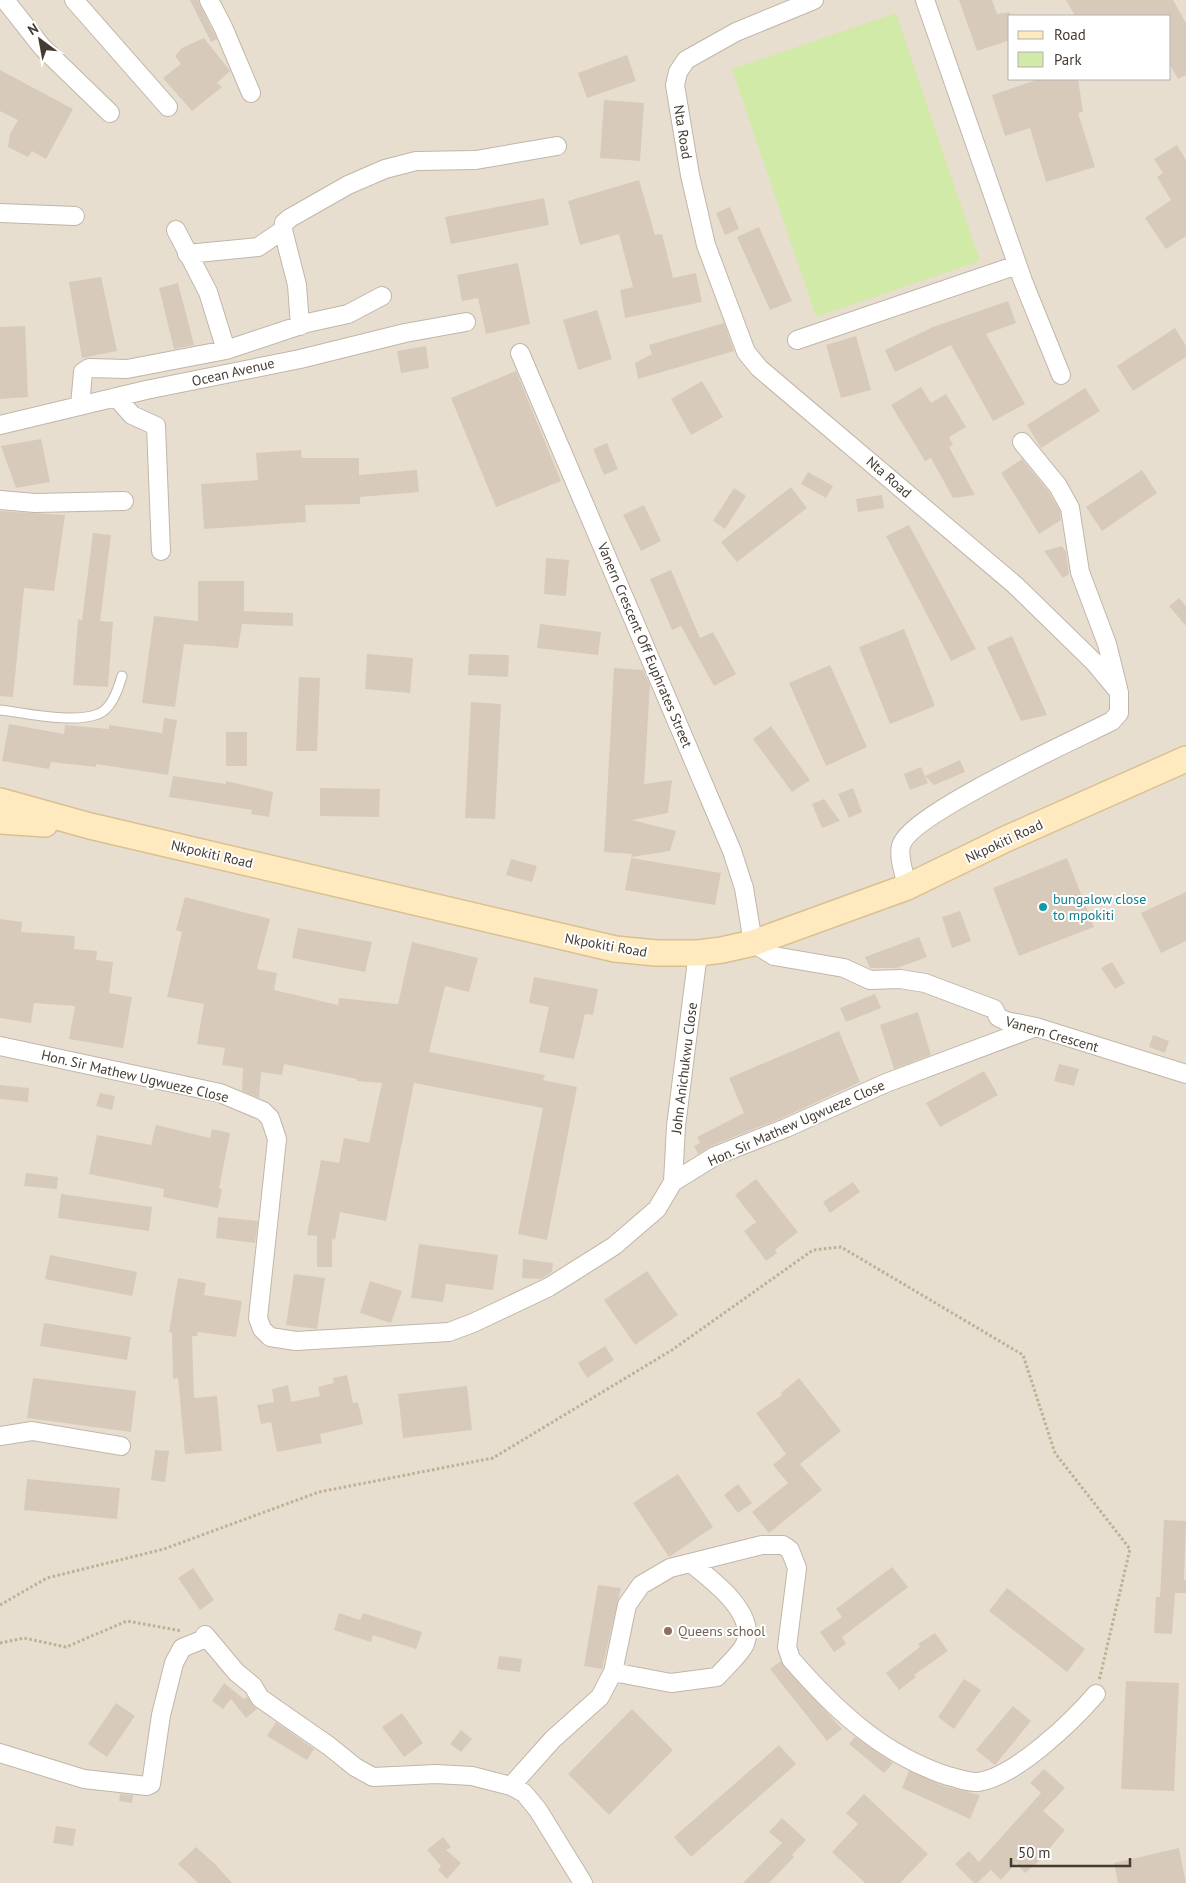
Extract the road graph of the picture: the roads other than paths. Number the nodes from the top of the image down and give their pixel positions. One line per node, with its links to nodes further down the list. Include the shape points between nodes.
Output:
1 (74, 0): 7 (street)
2 (209, 0): 6 (street)
3 (814, 0): 31 (street, Nta Road, via 736,32 686,60 678,72 675,86 706,245 746,352 759,368 1015,585 1094,662)
4 (926, 0): 15 (street)
5 (4, 6): 8 (street, via 42,48)
6 (251, 93)
7 (168, 107)
8 (110, 113)
9 (557, 146): 13 (street, via 476,160 416,162 385,169 348,185 290,218 284,223)
10 (0, 213): 11 (street)
11 (74, 216)
12 (176, 230): 14 (street)
13 (283, 230): 14 (street, via 258,247); 18 (street, via 297,285)
14 (187, 254): 20 (street, via 208,292)
15 (1017, 265): 19 (street); 22 (street)
16 (382, 296): 18 (street, via 348,314)
17 (466, 322): 23 (street, Ocean Avenue)
18 (300, 326): 20 (street)
19 (796, 340)
20 (226, 350): 24 (street, via 127,369 94,366 83,372)
21 (520, 353): 40 (street, Vanern Crescent Off Euphrates Street, via 732,851 744,888)
22 (1061, 375)
23 (116, 397): 24 (street, Ocean Avenue); 29 (street, via 132,415 156,426)
24 (80, 406): 25 (street, Ocean Avenue)
25 (0, 426)
26 (1022, 442): 31 (street, via 1058,486 1070,508 1080,572 1107,644)
27 (0, 500): 28 (street, via 35,503)
28 (124, 500)
29 (161, 551)
30 (122, 676): 32 (lane, via 116,696 99,714 65,718)
31 (1119, 692): 39 (street, via 1120,707 1112,721 974,790 929,818 906,838 901,846 901,856)
32 (0, 710)
33 (1186, 759): 39 (main road, Nkpokiti Road)
34 (0, 801): 37 (main road)
35 (0, 821): 36 (main road)
36 (33, 824): 37 (main road); 38 (main road)
37 (90, 826): 41 (main road, Nkpokiti Road, via 615,949)
38 (0, 830)
39 (907, 887): 40 (main road, Nkpokiti Road)
40 (753, 943): 41 (main road, Nkpokiti Road); 42 (street, Vanern Crescent, via 774,956 844,968 870,980 900,979 925,983 994,1009 998,1017 1006,1021)
41 (698, 953): 45 (street, John Anichukwu Close, via 676,1126)
42 (1036, 1027): 44 (street, Vanern Crescent); 45 (street, Hon. Sir Mathew Ugwueze Close, via 886,1084 715,1156)
43 (0, 1046): 45 (street, Hon. Sir Mathew Ugwueze Close, via 220,1092 263,1111 270,1118 277,1139 258,1318 270,1337 296,1342 449,1332 473,1324 550,1287 614,1246 657,1208)
44 (1186, 1074)
45 (673, 1182)
46 (0, 1436): 47 (street, via 32,1431)
47 (122, 1446)
48 (692, 1564): 49 (street, via 670,1568 641,1585 627,1604); 49 (street, via 728,1593 747,1627 745,1644 717,1676 671,1683); 50 (street, via 762,1545 783,1545 790,1550 796,1568 787,1647 791,1659 842,1715 914,1762 943,1774 978,1782 997,1776 1024,1760 1076,1717)
49 (613, 1672): 52 (street, via 600,1697 553,1740)
50 (1096, 1694)
51 (0, 1753): 52 (street, via 84,1779 152,1784 161,1715 174,1663 182,1648 204,1639 205,1635 236,1672 253,1686 260,1698 373,1777 472,1776)
52 (511, 1786): 53 (street, via 524,1793 538,1810)
53 (583, 1883)

